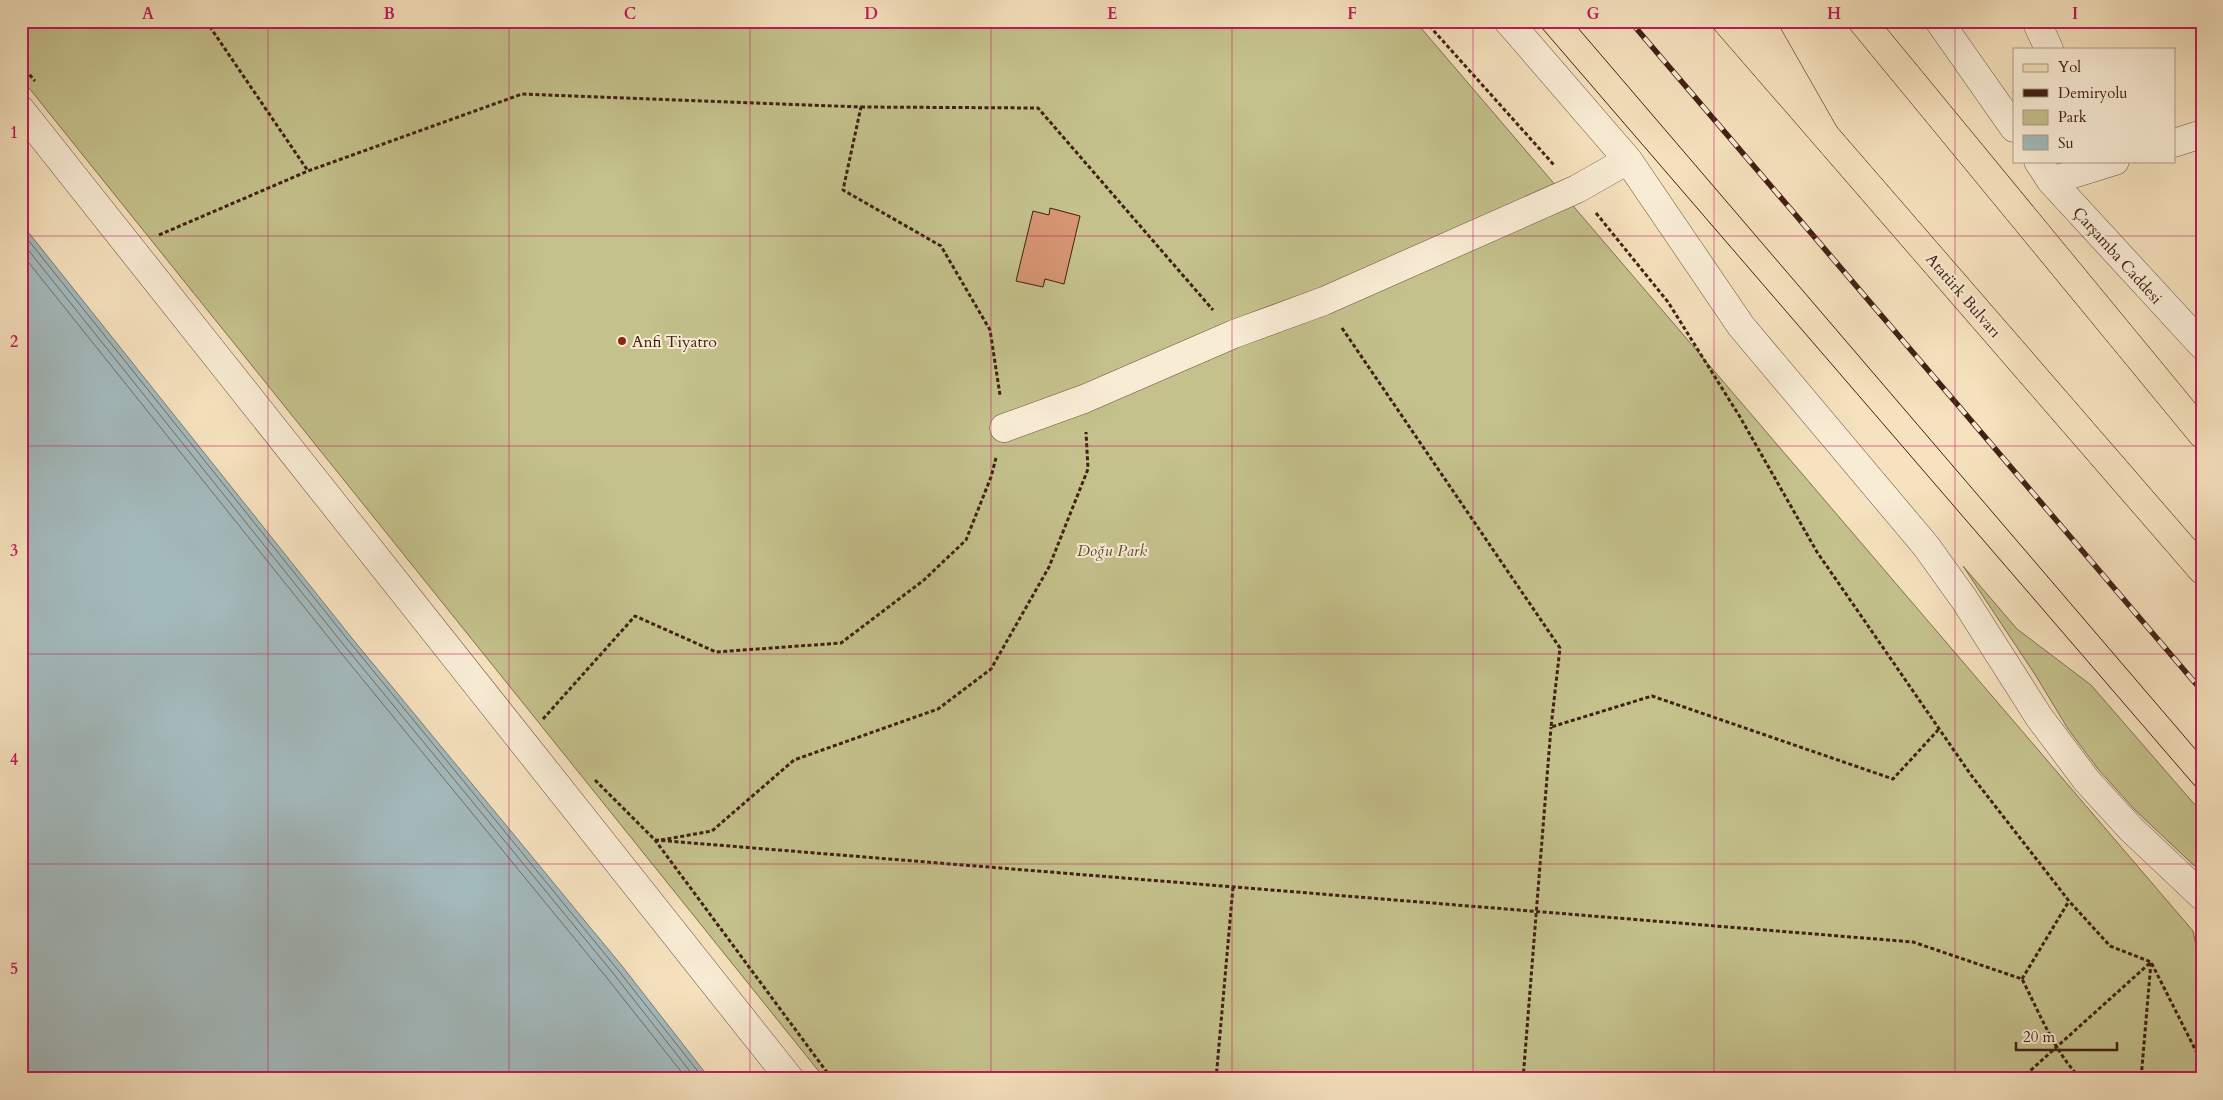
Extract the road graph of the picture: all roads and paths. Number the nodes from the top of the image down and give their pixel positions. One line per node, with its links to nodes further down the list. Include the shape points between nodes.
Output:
1 (206, 21): 18 (path)
2 (1425, 21): 20 (path)
3 (1508, 21): 16 (street)
4 (1726, 21): 14 (main road, Atatürk Bulvarı)
5 (1760, 21): 14 (main road)
6 (1862, 21): 27 (main road)
7 (1939, 21): 12 (street)
8 (2036, 21): 9 (street)
9 (2049, 48)
10 (862, 107): 18 (path, via 522,94); 23 (path, via 1038,108); 26 (path, via 843,190 941,246 990,330)
11 (21, 110): 21 (street)
12 (2013, 127)
13 (2202, 134): 15 (street)
14 (1825, 135): 28 (main road, Atatürk Bulvarı)
15 (2176, 142)
16 (1628, 160): 20 (street); 33 (street, via 1742,326 1926,546 2039,717 2087,781 2131,829)
17 (2107, 162): 19 (street)
18 (308, 171): 21 (path)
19 (2045, 171): 24 (street, Çarşamba Caddesi)
20 (1577, 189): 22 (street); 31 (path, via 1668,302 1740,417 1817,552)
21 (130, 248): 40 (street)
22 (1324, 302): 23 (street); 30 (path, via 1560,648)
23 (1234, 334): 25 (street)
24 (2202, 345)
25 (1084, 398): 26 (street); 32 (path, via 1088,469 1049,567 991,669 938,709 794,760 712,831 655,840)
26 (1004, 428): 29 (path, via 991,477 966,540 924,580 841,644 716,652 635,616)
27 (2202, 434)
28 (2202, 570)
29 (540, 723)
30 (1551, 726): 31 (path, via 1652,696 1894,779); 35 (path)
31 (1940, 730): 34 (path, via 1970,775)
32 (1233, 887): 35 (path); 41 (path)
33 (2202, 896)
34 (2069, 901): 36 (path, via 2110,946); 37 (path)
35 (1536, 912): 37 (path, via 1914,942); 42 (path)
36 (2151, 962): 38 (path); 39 (path); 45 (path)
37 (2022, 979): 38 (path)
38 (2056, 1047): 43 (path); 44 (path)
39 (2202, 1063)
40 (790, 1079)
41 (1216, 1079)
42 (1523, 1079)
43 (2020, 1079)
44 (2081, 1079)
45 (2141, 1079)

